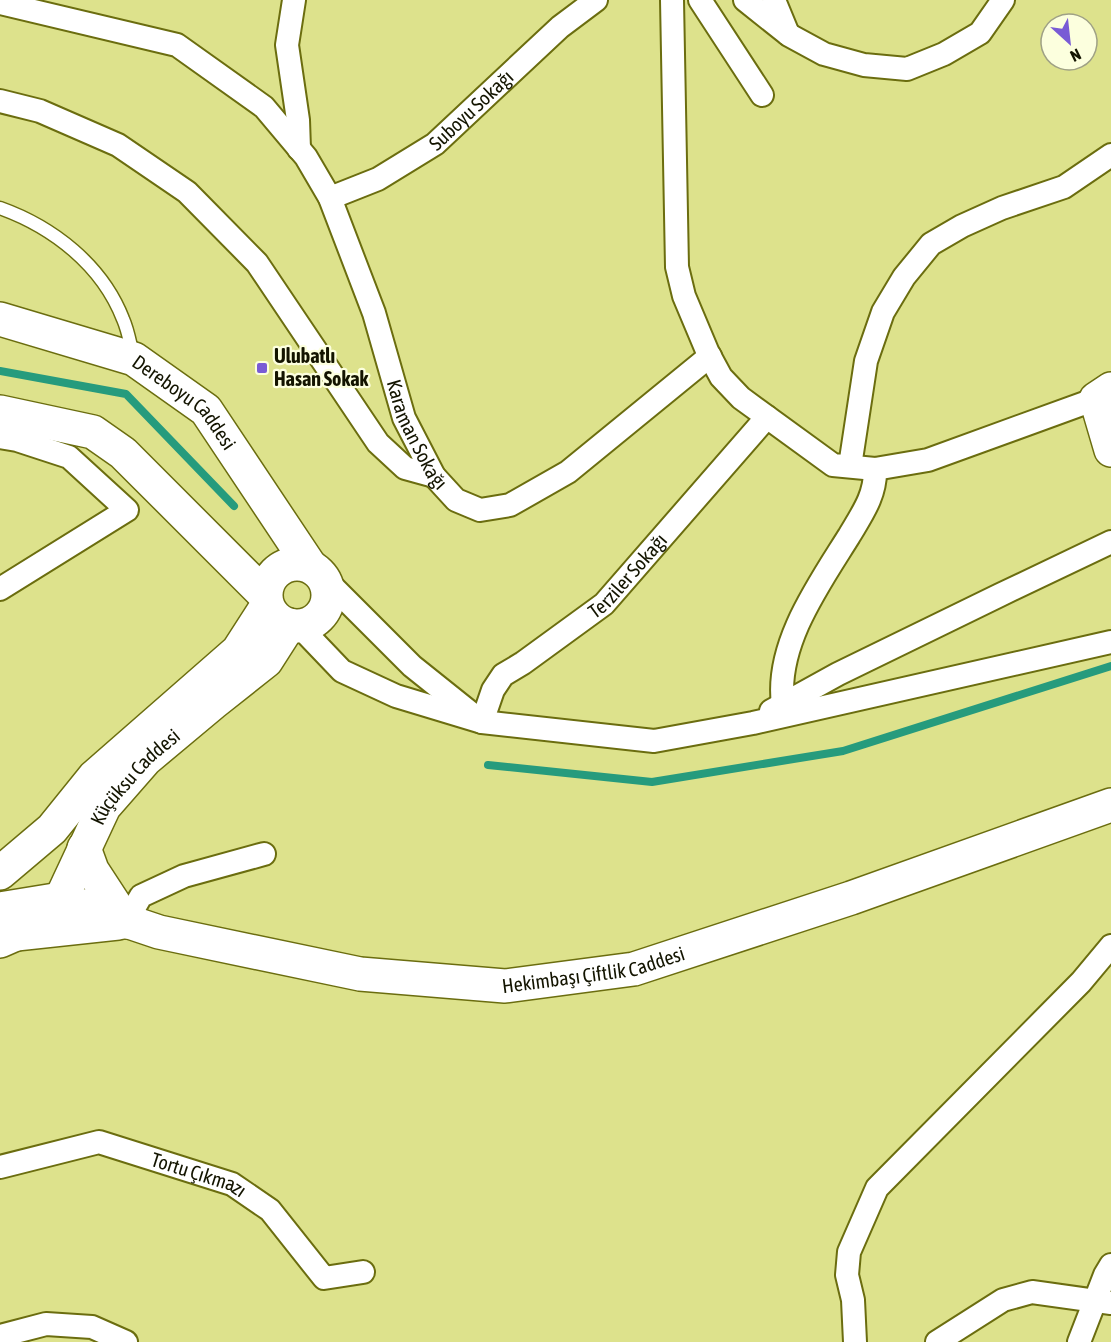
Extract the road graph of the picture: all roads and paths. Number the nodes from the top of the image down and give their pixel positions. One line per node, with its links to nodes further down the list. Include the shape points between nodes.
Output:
1 (294, 0): 12 (street, via 287,45)
2 (596, 0): 14 (street, Suboyu Sokağı, via 560,27 435,144 378,179)
3 (672, 0): 17 (street, via 676,267)
4 (700, 0): 10 (street)
5 (746, 0): 9 (street)
6 (774, 0): 9 (street)
7 (1003, 0): 9 (street, via 980,33 907,69 864,65 824,54)
8 (0, 3): 12 (street, Karaman Sokağı, via 177,45 264,107)
9 (789, 36)
10 (762, 94)
11 (0, 101): 26 (street, via 40,111 118,145 187,192 257,263 378,442 405,468)
12 (299, 149): 14 (street, Karaman Sokağı)
13 (1111, 155): 24 (street, via 1064,187 1002,208 931,244 904,277 883,312 866,361)
14 (330, 198): 26 (street, Karaman Sokağı, via 374,313 404,418)
15 (0, 208): 18 (lane, via 59,238 95,273 123,319)
16 (0, 319): 18 (main road, Dereboyu Caddesi)
17 (710, 356): 21 (street, via 721,377); 26 (street, Karaman Sokağı, via 568,472 510,505 480,510 456,500)
18 (134, 359): 28 (main road, Dereboyu Caddesi, via 206,410)
19 (1103, 394): 23 (main road); 25 (street, via 928,460)
20 (0, 412): 30 (main road, via 93,432 131,461)
21 (767, 417): 24 (street, via 833,465); 33 (street, Terziler Sokağı, via 604,604 503,675 493,690)
22 (0, 437): 29 (street, via 69,457 128,510)
23 (1111, 450)
24 (850, 466): 25 (street)
25 (875, 469): 32 (street, via 875,485 868,505 813,594 792,641 781,679)
26 (434, 476)
27 (1111, 542): 32 (street)
28 (314, 569): 30 (main road, via 299,563 279,569 272,576 267,586); 30 (main road, via 325,580 328,590 328,601 318,618 309,624); 33 (street, via 412,666)
29 (0, 589)
30 (280, 613): 33 (street, via 342,671 396,696); 36 (main road, Küçüksu Caddesi, via 94,777); 37 (main road, Küçüksu Caddesi, via 266,661 146,759 104,807)
31 (1111, 642): 34 (street)
32 (783, 704): 34 (street)
33 (482, 722): 34 (street, via 654,741)
34 (753, 723)
35 (1111, 805): 41 (main road, Hekimbaşı Çiftlik Caddesi, via 851,898 634,969 505,986 360,975)
36 (52, 829): 39 (main road, Küçüksu Caddesi); 40 (main road, via 48,874)
37 (84, 848): 40 (main road, Küçüksu Caddesi); 41 (main road, via 92,870)
38 (264, 854): 41 (street, via 184,876 141,896)
39 (0, 873)
40 (61, 899): 41 (main road, Hekimbaşı Çiftlik Caddesi); 42 (main road)
41 (126, 922): 42 (main road)
42 (5, 928)
43 (1111, 946): 50 (street, via 1081,982 877,1188 849,1252 846,1275 853,1300)
44 (0, 1167): 46 (street, Tortu Çıkmazı, via 99,1142 232,1184 270,1210 324,1278)
45 (1111, 1265): 47 (street)
46 (363, 1272)
47 (1102, 1302): 51 (street, via 1032,1292 1004,1300); 52 (street)
48 (0, 1336): 49 (street, via 46,1324 92,1327)
49 (126, 1342)
50 (855, 1342)
51 (938, 1342)
52 (1079, 1342)

